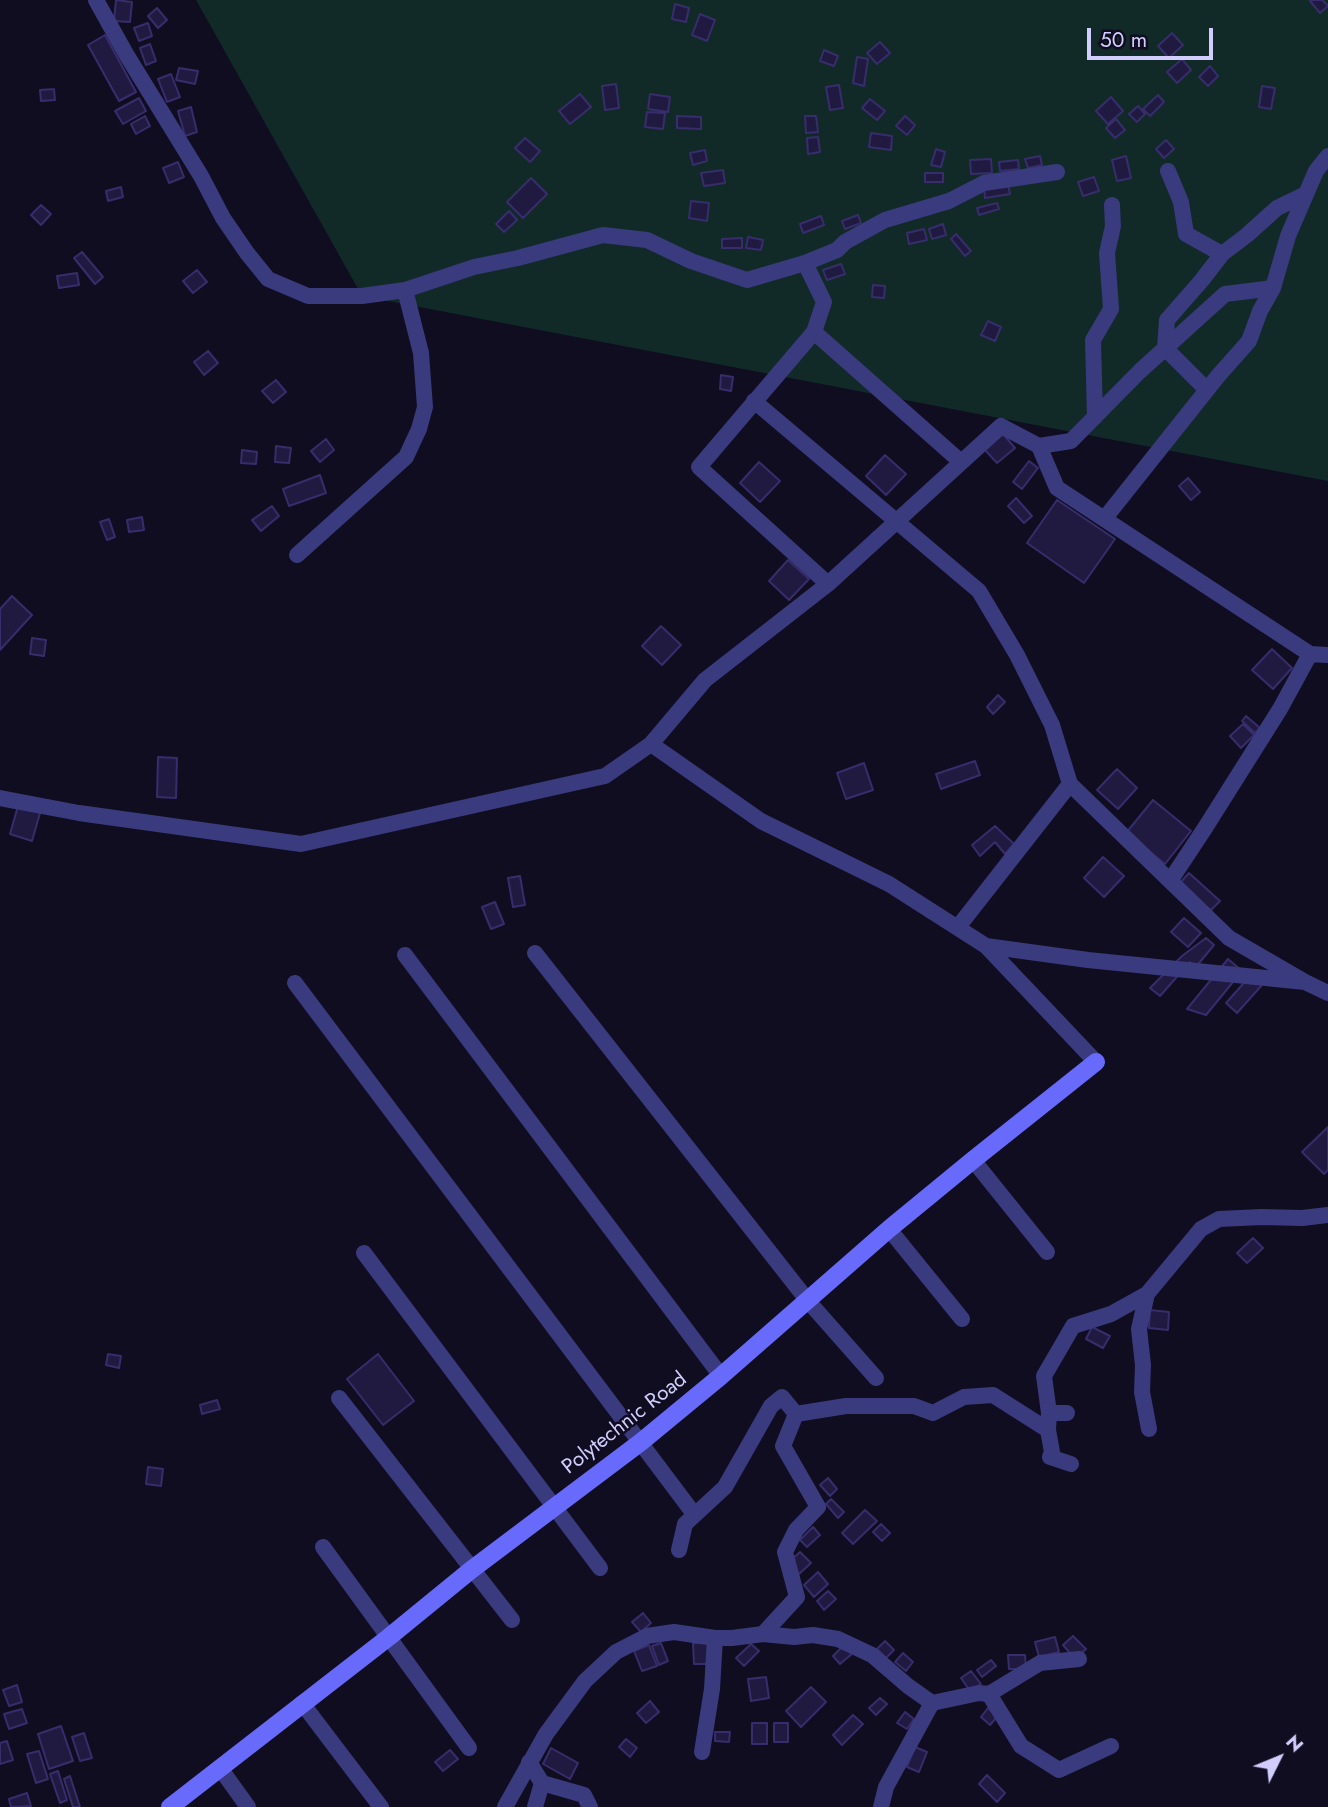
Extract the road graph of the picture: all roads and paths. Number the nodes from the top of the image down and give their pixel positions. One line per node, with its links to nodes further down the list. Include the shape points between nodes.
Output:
1 (96, 0): 10 (street, via 223,218 268,279 308,296)
2 (1328, 156): 5 (street)
3 (1168, 171): 7 (street, via 1181,202 1186,234)
4 (1057, 172): 8 (street, via 984,183 949,201 885,220 837,250)
5 (1307, 194): 7 (street, via 1277,208); 9 (street)
6 (1112, 205): 15 (street, via 1107,253 1111,309 1093,340)
7 (1222, 254): 12 (street, via 1167,320)
8 (805, 263): 10 (street, via 747,280 647,240 603,235 474,267); 11 (street, via 824,302)
9 (1273, 288): 12 (street, via 1225,294); 13 (street, via 1249,341)
10 (405, 290): 20 (street, via 421,353 425,407 419,429 406,457)
11 (814, 332): 14 (street); 17 (street)
12 (1165, 348): 13 (street); 15 (street)
13 (1207, 390): 18 (street)
14 (754, 401): 19 (street); 21 (street, via 699,467)
15 (1095, 417): 16 (street, via 1071,441)
16 (1039, 446): 17 (street, via 1001,426); 18 (street, via 1057,488)
17 (961, 462): 19 (street)
18 (1105, 518): 22 (street)
19 (897, 522): 21 (street); 25 (street, via 979,590 1052,725)
20 (298, 555)
21 (828, 584): 24 (street, via 705,681)
22 (1310, 654): 23 (street); 27 (street)
23 (1328, 655)
24 (651, 744): 26 (street, via 605,776 301,844); 28 (street, via 761,821 888,884)
25 (1070, 784): 27 (street); 28 (street)
26 (0, 798)
27 (1170, 881): 32 (street, via 1229,938)
28 (958, 927): 29 (street)
29 (986, 946): 32 (street); 35 (street)
30 (535, 953): 42 (street)
31 (405, 955): 44 (street)
32 (1305, 982): 34 (street)
33 (295, 983): 51 (street)
34 (1328, 993)
35 (1096, 1062): 36 (street, Polytechnic Road)
36 (973, 1160): 38 (street, Polytechnic Road); 39 (street)
37 (1328, 1215): 41 (street, via 1219,1219 1201,1230)
38 (889, 1229): 42 (street, Polytechnic Road); 43 (street)
39 (1047, 1252)
40 (364, 1253): 53 (street)
41 (1147, 1294): 49 (street, via 1111,1314 1073,1326 1044,1376); 50 (street, via 1139,1329)
42 (808, 1301): 44 (street, Polytechnic Road); 45 (street)
43 (962, 1319)
44 (721, 1376): 51 (street, Polytechnic Road)
45 (876, 1378)
46 (339, 1398): 58 (street)
47 (1067, 1413): 49 (street)
48 (796, 1414): 49 (street, via 846,1406 914,1406 933,1413 964,1397 993,1395); 56 (street, via 782,1398 771,1406 725,1487 685,1524); 60 (street, via 783,1446 818,1507 796,1530 785,1552 797,1597)
49 (1049, 1421): 52 (street, via 1051,1457)
50 (1149, 1429)
51 (641, 1442): 53 (street, Polytechnic Road); 54 (street)
52 (1071, 1464)
53 (554, 1508): 57 (street); 58 (street, Polytechnic Road)
54 (691, 1510)
55 (323, 1547): 61 (street)
56 (679, 1550)
57 (600, 1568)
58 (471, 1570): 59 (street); 61 (street, Polytechnic Road)
59 (512, 1620)
60 (763, 1633): 62 (street); 66 (street, via 838,1639 872,1655)
61 (389, 1637): 65 (street, Polytechnic Road); 68 (street)
62 (715, 1638): 69 (street); 70 (street, via 674,1632 647,1636 616,1651 585,1681)
63 (1079, 1659): 64 (street, via 1040,1663)
64 (989, 1694): 66 (street); 67 (street, via 1021,1746 1059,1770)
65 (302, 1703): 71 (street, Polytechnic Road); 75 (street)
66 (932, 1703): 79 (street, via 886,1787)
67 (1111, 1746)
68 (469, 1748)
69 (702, 1752)
70 (529, 1762): 72 (street); 76 (street)
71 (220, 1768): 73 (street, Polytechnic Road); 74 (street)
72 (542, 1783): 77 (street); 78 (street, via 584,1795)
73 (170, 1807)
74 (248, 1807)
75 (381, 1807)
76 (505, 1807)
77 (535, 1807)
78 (590, 1807)
79 (881, 1807)

